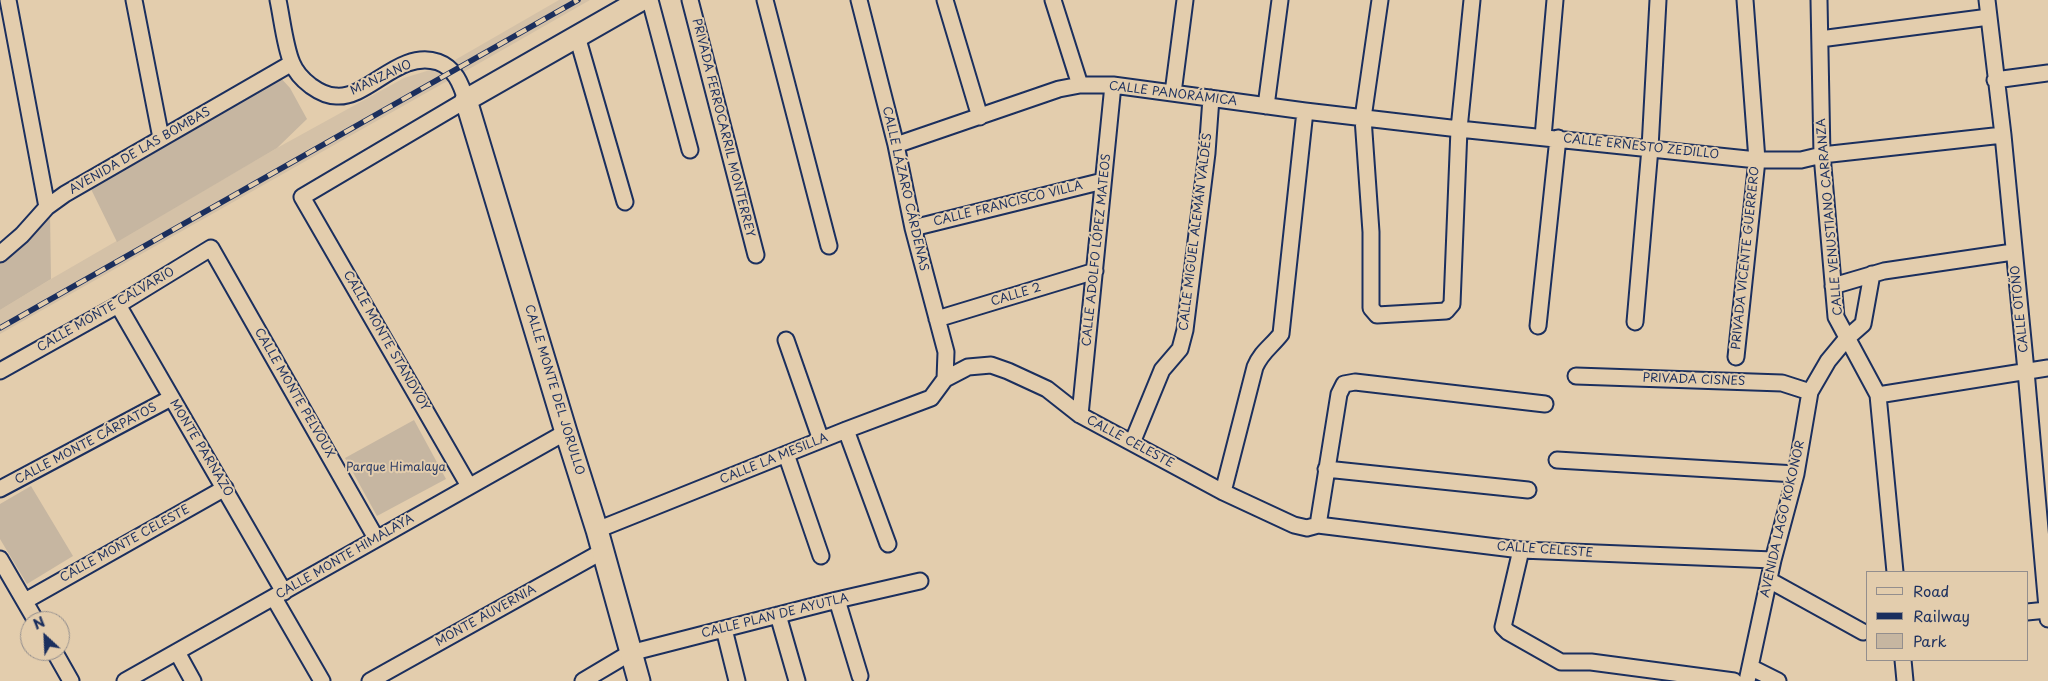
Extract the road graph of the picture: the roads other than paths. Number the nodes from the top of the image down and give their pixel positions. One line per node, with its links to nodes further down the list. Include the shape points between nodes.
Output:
1 (8, 0): 46 (street)
2 (134, 0): 37 (street)
3 (278, 0): 23 (street, MANZANO)
4 (641, 0): 21 (street)
5 (650, 0): 41 (street)
6 (690, 0): 52 (street, PRIVADA FERROCARRIL MONTERREY)
7 (765, 0): 48 (street)
8 (859, 0): 39 (street, CALLE LÁZARO CÁRDENAS)
9 (945, 0): 33 (street)
10 (1053, 0): 26 (street)
11 (1185, 0): 28 (street)
12 (1280, 0): 31 (street)
13 (1380, 0): 34 (street)
14 (1472, 0): 35 (street)
15 (1555, 0): 38 (street)
16 (1658, 0): 40 (street)
17 (1745, 0): 43 (street, PRIVADA VICENTE GUERRERO)
18 (1819, 0): 22 (street, CALLE VENUSTIANO CARRANZA)
19 (1987, 0): 20 (street, CALLE OTOÑO)
20 (1989, 17): 22 (street); 25 (street, CALLE OTOÑO)
21 (576, 36): 30 (street); 45 (street)
22 (1820, 39): 42 (street, CALLE VENUSTIANO CARRANZA)
23 (292, 63): 30 (street, MANZANO, via 301,78 317,91 337,97 357,92 400,66 433,60 453,71); 37 (street, AVENIDA DE LAS BOMBAS)
24 (2048, 73): 25 (street)
25 (1995, 80): 36 (street, CALLE OTOÑO)
26 (1080, 85): 27 (street, CALLE PANORÁMICA); 33 (street, CALLE PANORÁMICA, via 1059,89)
27 (1113, 85): 28 (street, CALLE PANORÁMICA); 44 (street, CALLE ADOLFO LÓPEZ MATEOS)
28 (1173, 93): 29 (street, CALLE PANORÁMICA)
29 (1211, 98): 31 (street, CALLE PANORÁMICA); 76 (street, CALLE MIGUEL ALEMÁN VALDÉS, via 1185,330 1180,349 1162,370)
30 (466, 100): 74 (street, CALLE MONTE DEL JORULLO); 82 (street, CALLE MONTE STANDVOY, via 302,196)
31 (1266, 106): 32 (street, CALLE PANORÁMICA)
32 (1305, 111): 34 (street, CALLE PANORÁMICA); 86 (street, via 1281,334 1261,354 1255,367)
33 (980, 117): 39 (street, CALLE PANORÁMICA)
34 (1363, 118): 35 (street, CALLE PANORÁMICA); 35 (street, via 1371,232 1372,308 1377,315 1446,311 1452,304)
35 (1459, 129): 38 (street, CALLE ERNESTO ZEDILLO)
36 (2003, 135): 42 (street, CALLE ERNESTO ZEDILLO); 50 (street, CALLE OTOÑO)
37 (161, 138): 46 (street, AVENIDA DE LAS BOMBAS)
38 (1550, 138): 40 (street, CALLE ERNESTO ZEDILLO); 59 (street)
39 (896, 145): 47 (street, CALLE LÁZARO CÁRDENAS)
40 (1650, 148): 43 (street, CALLE ERNESTO ZEDILLO); 58 (street)
41 (690, 150)
42 (1822, 155): 43 (street, CALLE ERNESTO ZEDILLO, via 1801,160); 55 (street, CALLE VENUSTIANO CARRANZA)
43 (1756, 160): 62 (street, PRIVADA VICENTE GUERRERO)
44 (1103, 181): 47 (street, CALLE FRANCISCO VILLA); 53 (street, CALLE ADOLFO LÓPEZ MATEOS)
45 (625, 202)
46 (46, 207): 51 (street, AVENIDA DE LAS BOMBAS, via 22,236)
47 (912, 228): 57 (street, CALLE LÁZARO CÁRDENAS)
48 (829, 246)
49 (212, 248): 56 (street, CALLE MONTE CALVARIO); 90 (street, CALLE MONTE PELVOUX)
50 (2013, 252): 54 (street); 65 (street, CALLE OTOÑO)
51 (0, 254)
52 (756, 256)
53 (1095, 271): 57 (street, CALLE 2); 72 (street, CALLE ADOLFO LÓPEZ MATEOS)
54 (1872, 274): 55 (street); 60 (street, AVENIDA LAGO KOKONOR, via 1863,324)
55 (1833, 286): 60 (street, CALLE VENUSTIANO CARRANZA, via 1836,317)
56 (118, 305): 64 (street, CALLE MONTE CALVARIO); 70 (street, MONTE PARNAZO)
57 (937, 319): 67 (street, CALLE LÁZARO CÁRDENAS, via 946,352)
58 (1635, 322)
59 (1538, 326)
60 (1847, 338): 68 (street, AVENIDA LAGO KOKONOR, via 1828,361); 69 (street, CALLE VENUSTIANO CARRANZA)
61 (786, 340): 75 (street)
62 (1736, 357)
63 (2048, 368): 65 (street)
64 (0, 371)
65 (2026, 371): 69 (street); 77 (street, CALLE OTOÑO)
66 (1576, 376): 68 (street, PRIVADA CISNES, via 1782,383)
67 (945, 379): 72 (street, CALLE CELESTE, via 968,367 990,365 1047,389); 73 (street, CALLE LA MESILLA, via 931,398)
68 (1810, 392): 81 (street, AVENIDA LAGO KOKONOR)
69 (1878, 395): 97 (street, CALLE VENUSTIANO CARRANZA)
70 (171, 398): 83 (street, MONTE PARNAZO); 84 (street, CALLE MONTE CÁRPATOS)
71 (1545, 404): 80 (street, via 1355,382 1344,384 1339,394)
72 (1080, 415): 76 (street, CALLE CELESTE)
73 (846, 430): 75 (street, CALLE LA MESILLA); 91 (street)
74 (566, 432): 82 (street, CALLE MONTE HIMALAYA); 89 (street, CALLE MONTE DEL JORULLO)
75 (821, 440): 78 (street, CALLE LA MESILLA)
76 (1132, 443): 86 (street, CALLE CELESTE)
77 (2041, 453): 87 (street, CALLE OTOÑO)
78 (786, 454): 89 (street, CALLE LA MESILLA); 94 (street)
79 (1557, 460): 81 (street)
80 (1326, 469): 85 (street); 88 (street)
81 (1796, 474): 96 (street, AVENIDA LAGO KOKONOR)
82 (469, 486): 90 (street, CALLE MONTE HIMALAYA)
83 (224, 488): 100 (street, MONTE PARNAZO); 102 (street, CALLE MONTE CELESTE)
84 (0, 489)
85 (1528, 490)
86 (1223, 492): 88 (street, CALLE CELESTE, via 1294,525 1307,528)
87 (2043, 499): 105 (street, CALLE OTOÑO)
88 (1318, 525): 92 (street, CALLE CELESTE)
89 (597, 530): 93 (street, CALLE MONTE DEL JORULLO)
90 (376, 538): 100 (street, CALLE MONTE HIMALAYA)
91 (888, 544)
92 (1521, 550): 96 (street, CALLE CELESTE); 124 (street, via 1504,628 1508,632 1561,662 1590,662)
93 (603, 551): 110 (street, CALLE MONTE DEL JORULLO); 119 (street, MONTE AUVERNIA)
94 (821, 556)
95 (0, 559): 102 (street)
96 (1774, 560): 98 (street, AVENIDA LAGO KOKONOR)
97 (1895, 571)
98 (1769, 580): 108 (street); 113 (street, AVENIDA LAGO KOKONOR)
99 (920, 581): 101 (street, CALLE PLAN DE AYUTLA)
100 (279, 595): 109 (street, CALLE MONTE HIMALAYA); 118 (street, MONTE PARNAZO)
101 (837, 600): 106 (street, CALLE PLAN DE AYUTLA); 114 (street)
102 (25, 601): 103 (street)
103 (30, 611)
104 (2028, 612): 105 (street)
105 (2048, 614)
106 (778, 616): 107 (street, CALLE PLAN DE AYUTLA); 123 (street)
107 (724, 629): 110 (street, CALLE PLAN DE AYUTLA); 122 (street)
108 (1863, 632)
109 (176, 652): 116 (street, CALLE MONTE HIMALAYA); 117 (street)
110 (630, 654): 120 (street, CALLE PLAN DE AYUTLA); 121 (street, CALLE MONTE DEL JORULLO)
111 (60, 661): 115 (street)
112 (1903, 661): 126 (street)
113 (1749, 674): 125 (street)
114 (860, 676)
115 (71, 681)
116 (125, 681)
117 (193, 681)
118 (322, 681)
119 (370, 681)
120 (583, 681)
121 (639, 681)
122 (737, 681)
123 (797, 681)
124 (1734, 681)
125 (1778, 681)
126 (1905, 681)

